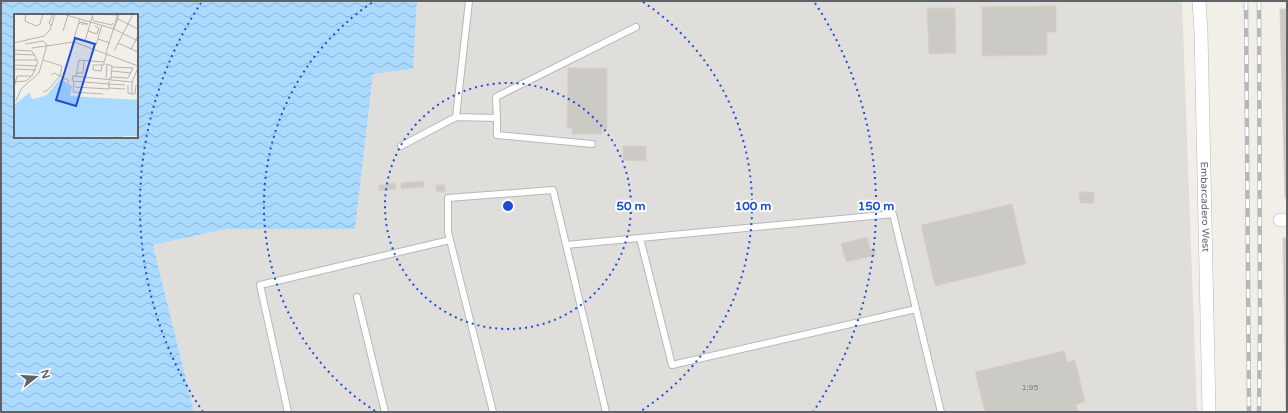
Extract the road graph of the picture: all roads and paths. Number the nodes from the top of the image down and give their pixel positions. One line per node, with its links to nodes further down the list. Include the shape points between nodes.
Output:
1 (469, 1): 4 (lane)
2 (1199, 1): 18 (street, Embarcadero West, via 1202,40)
3 (636, 27): 5 (lane, via 496,97)
4 (456, 117): 5 (lane); 7 (lane)
5 (497, 118): 6 (lane, via 497,135)
6 (592, 144)
7 (401, 146)
8 (640, 238): 10 (lane); 12 (lane, via 893,214); 12 (lane, via 672,365)
9 (450, 240): 10 (lane, via 448,198 553,190); 13 (lane, via 260,284); 15 (lane)
10 (566, 245): 16 (lane)
11 (357, 297): 14 (lane)
12 (916, 309): 17 (lane)
13 (288, 412)
14 (385, 412)
15 (493, 412)
16 (606, 412)
17 (941, 412)
18 (1209, 412)

